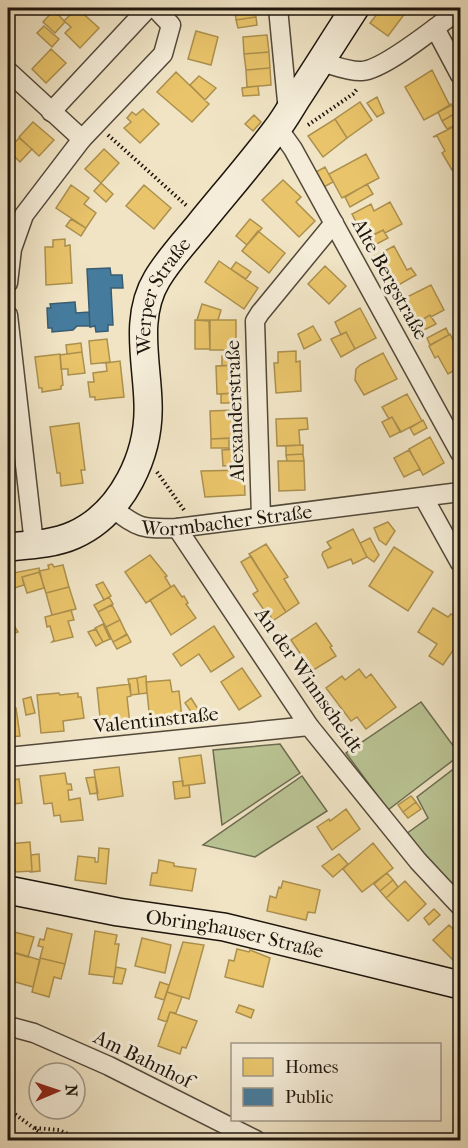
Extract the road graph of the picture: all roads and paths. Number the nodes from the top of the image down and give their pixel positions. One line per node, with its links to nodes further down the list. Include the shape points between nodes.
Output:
1 (148, 8): 11 (street)
2 (155, 8): 12 (street, via 171,25 165,50)
3 (278, 8): 13 (street)
4 (355, 8): 7 (main road, Werper Straße)
5 (460, 9): 6 (street)
6 (435, 28): 8 (street); 10 (street)
7 (321, 62): 8 (street, via 357,71); 13 (main road, Werper Straße)
8 (370, 70): 13 (path, via 353,94)
9 (8, 71): 11 (street)
10 (460, 75)
11 (51, 112): 14 (street)
12 (96, 124): 14 (street); 15 (path)
13 (284, 127): 15 (main road, Werper Straße); 16 (street, Alte Bergstraße)
14 (82, 139): 17 (street, via 24,215 12,249)
15 (202, 220): 19 (main road, Werper Straße, via 157,279 150,295 143,352 148,428)
16 (334, 223): 20 (street, Alte Bergstraße); 24 (street, Alexanderstraße, via 255,321)
17 (8, 283)
18 (8, 315): 26 (street)
19 (142, 452): 23 (main road, Werper Straße, via 135,471); 25 (path)
20 (460, 453)
21 (460, 492): 22 (street, Wormbacher Straße)
22 (424, 498): 24 (street, Wormbacher Straße); 28 (street)
23 (111, 507): 25 (street, Wormbacher Straße, via 141,528); 26 (main road, Wormbacher Straße, via 93,524 73,535)
24 (261, 517): 25 (street, Wormbacher Straße)
25 (186, 526): 29 (street, An der Winnscheidt)
26 (34, 544): 27 (main road, Wormbacher Straße)
27 (8, 547)
28 (460, 563)
29 (309, 726): 30 (street, Valentinstraße); 32 (street, An der Winnscheidt, via 418,861)
30 (8, 757)
31 (8, 890): 33 (main road, Obringhauser Straße, via 118,912 224,927)
32 (460, 906)
33 (460, 985)
34 (8, 1026): 39 (street, Am Bahnhof, via 34,1033 109,1066)
35 (8, 1109): 36 (path)
36 (34, 1128): 37 (path); 38 (path, via 59,1130)
37 (51, 1140)
38 (81, 1140)
39 (256, 1140)

